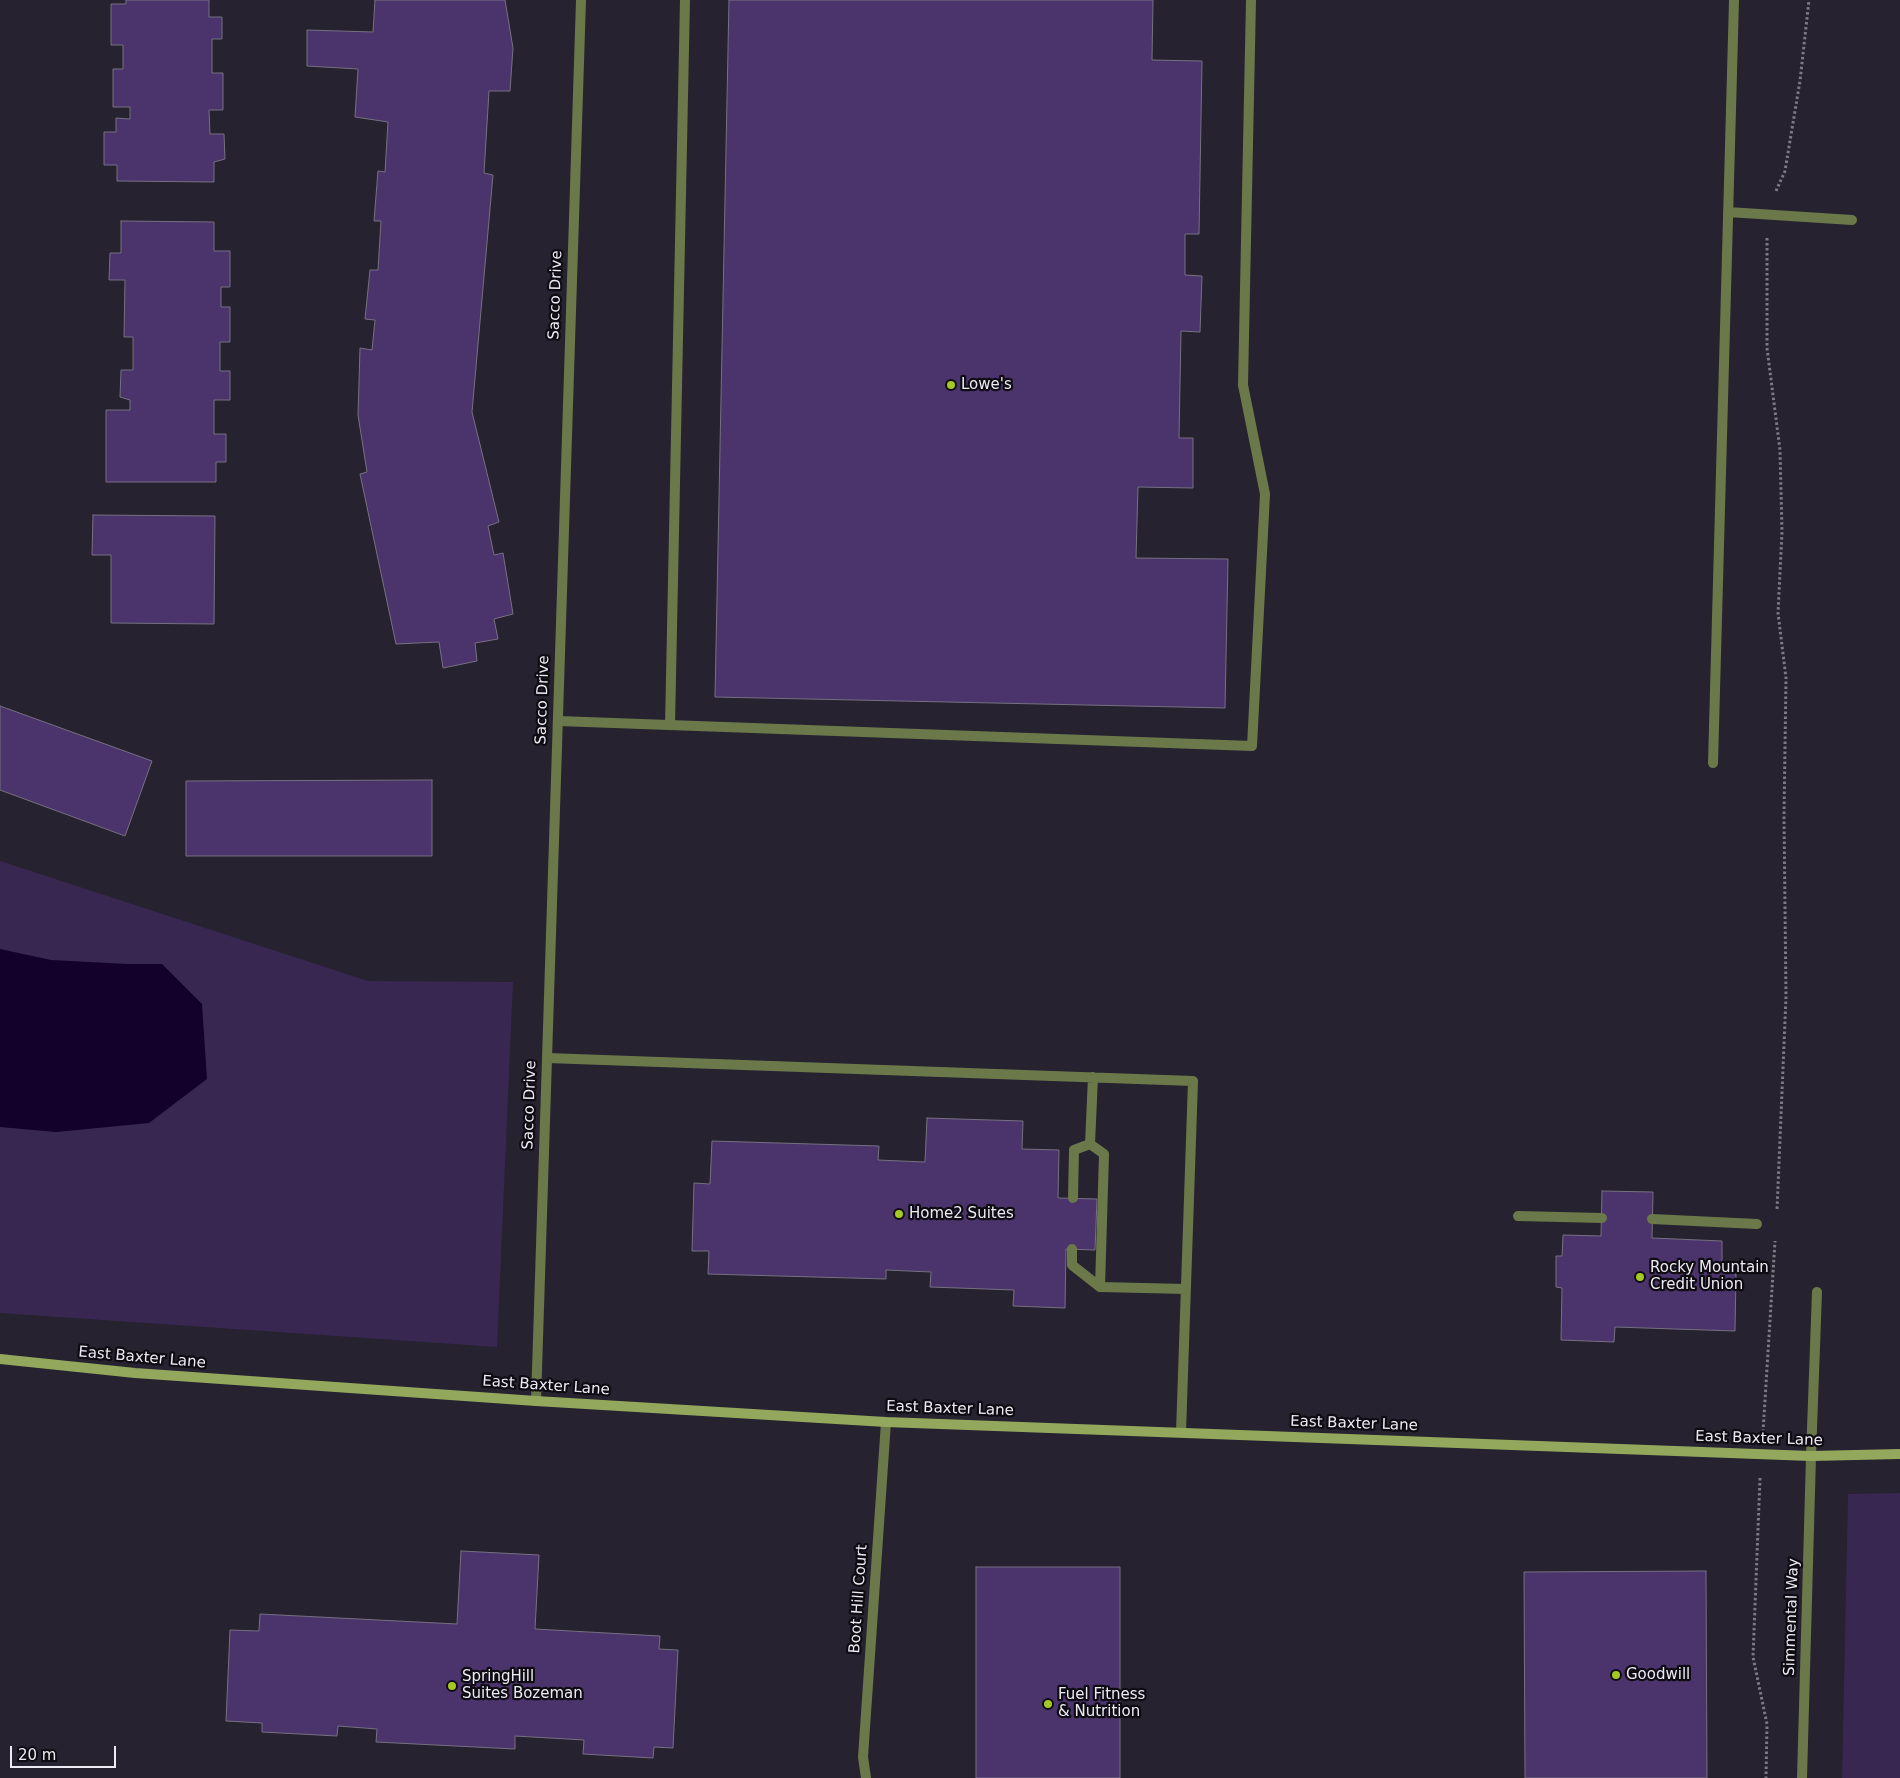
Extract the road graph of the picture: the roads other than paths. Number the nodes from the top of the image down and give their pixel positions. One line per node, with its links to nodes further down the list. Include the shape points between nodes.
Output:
1 (580, 0): 7 (street, Sacco Drive)
2 (685, 0): 8 (street)
3 (1251, 0): 8 (street, via 1242,385 1265,494 1252,746)
4 (1734, 0): 5 (street)
5 (1728, 212): 6 (street); 9 (street)
6 (1852, 220)
7 (558, 721): 8 (street); 10 (street, Sacco Drive)
8 (670, 725)
9 (1713, 762)
10 (547, 1058): 11 (street); 23 (street, Sacco Drive)
11 (1093, 1077): 12 (street); 20 (street, via 1193,1081)
12 (1090, 1144): 13 (street, via 1074,1150); 19 (street, via 1104,1154)
13 (1073, 1198)
14 (1518, 1216): 15 (street)
15 (1602, 1218)
16 (1652, 1219): 17 (street)
17 (1757, 1224)
18 (1072, 1250): 19 (street, via 1072,1265)
19 (1100, 1287): 20 (street)
20 (1186, 1289): 25 (street)
21 (1817, 1292): 27 (street, Simmental Way)
22 (0, 1359): 23 (main road, East Baxter Lane, via 135,1374)
23 (536, 1401): 24 (main road, East Baxter Lane)
24 (886, 1422): 25 (main road, East Baxter Lane); 28 (street, Boot Hill Court, via 863,1757)
25 (1181, 1432): 27 (main road, East Baxter Lane)
26 (1900, 1454): 27 (main road, East Baxter Lane)
27 (1811, 1456): 29 (street, Simmental Way)
28 (866, 1778)
29 (1802, 1778)

